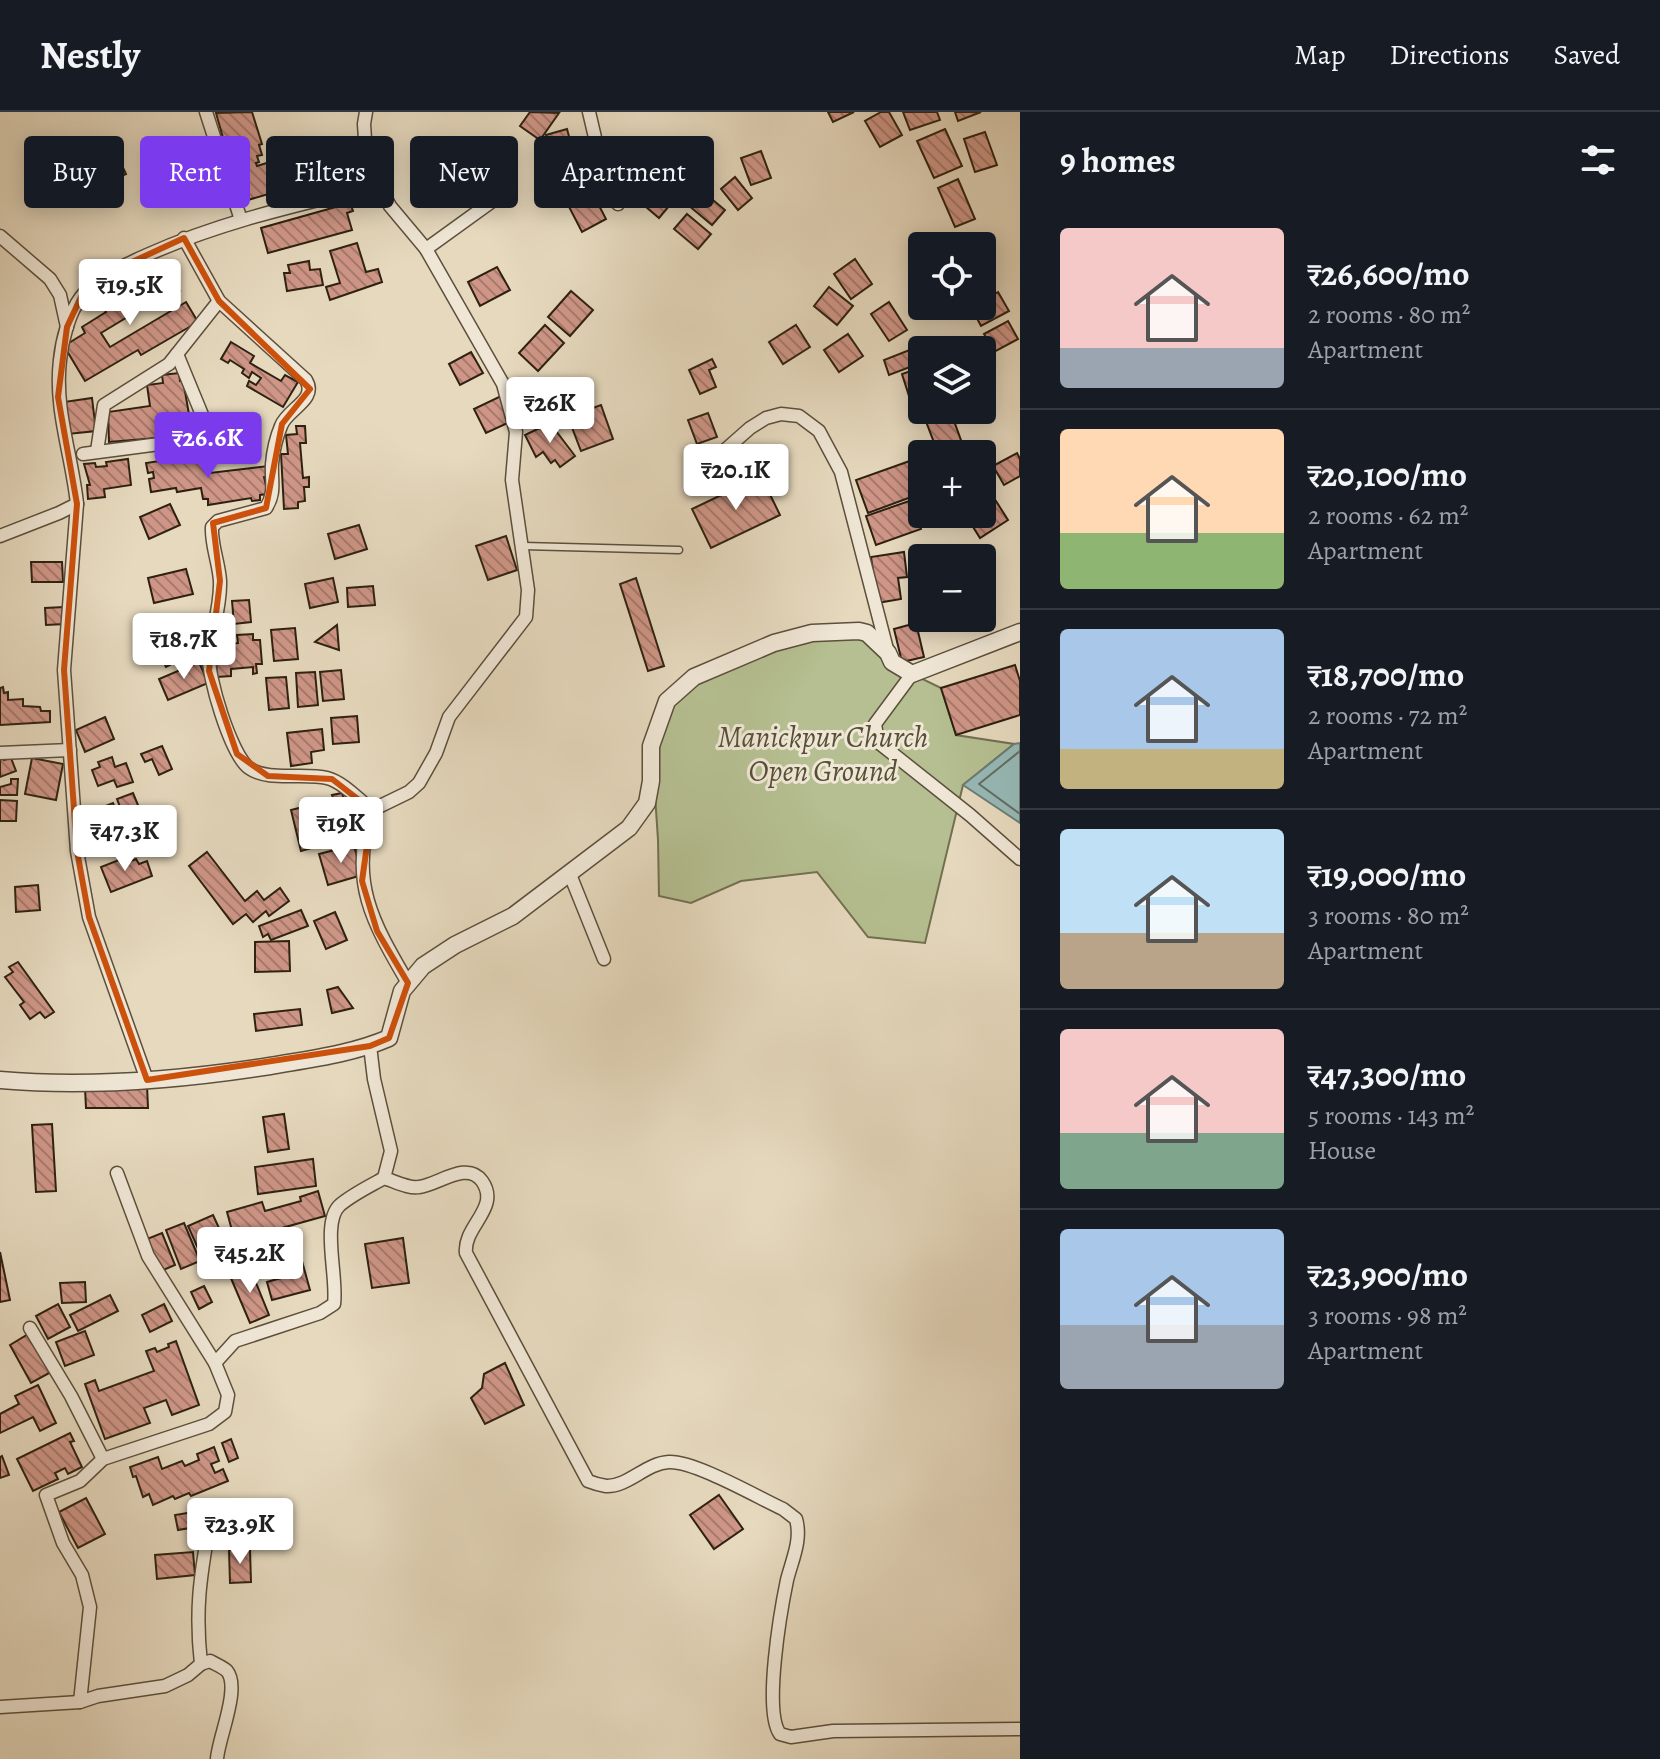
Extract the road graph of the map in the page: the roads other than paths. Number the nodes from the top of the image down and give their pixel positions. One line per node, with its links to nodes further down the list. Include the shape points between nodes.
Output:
1 (206, 112): 9 (street)
2 (366, 112): 4 (street)
3 (589, 112): 5 (street)
4 (365, 136)
5 (595, 136)
6 (288, 208): 9 (street)
7 (392, 208): 12 (street)
8 (483, 208): 12 (street)
9 (241, 220): 11 (street)
10 (0, 236): 14 (street, via 50,279 60,295)
11 (184, 238): 13 (street); 14 (street, via 108,273 81,297)
12 (426, 249): 21 (street, via 503,384 516,432 512,480)
13 (219, 301): 15 (street); 28 (street, via 310,389 282,424 271,467 274,489 266,508 212,527 220,581 209,671 237,754 249,768 268,776 332,779)
14 (67, 327): 17 (street, via 58,397)
15 (177, 354): 16 (street, via 157,373 104,405); 16 (street, via 205,422 202,434 190,440)
16 (97, 451): 17 (street)
17 (76, 455): 19 (street)
18 (707, 466): 24 (street, via 766,418 799,416 819,431 841,472)
19 (77, 504): 20 (street); 26 (street, via 64,670)
20 (0, 536)
21 (521, 546): 22 (lane); 28 (street, via 526,617 449,717 419,783)
22 (679, 550)
23 (1020, 632): 25 (street)
24 (888, 653): 25 (street, via 892,662); 30 (street, via 867,633 812,633 694,677 667,701 651,746 647,803 629,828)
25 (912, 674): 29 (street, via 875,724 878,742)
26 (70, 750): 27 (street); 35 (street, via 77,851 89,917)
27 (0, 753)
28 (372, 810): 32 (street, via 365,831 362,881 377,931)
29 (1020, 859)
30 (569, 872): 31 (street); 32 (street, via 513,916 423,966)
31 (604, 959)
32 (408, 983): 33 (street, via 389,1038)
33 (370, 1046): 35 (street, via 308,1060); 37 (street, via 391,1151)
34 (0, 1080): 35 (street)
35 (147, 1080)
36 (117, 1173): 39 (street, via 148,1256)
37 (384, 1178): 39 (street, via 335,1212 334,1304 235,1341); 45 (street, via 418,1188 455,1174 479,1176 489,1199 467,1237 466,1253 588,1481 618,1484 671,1462 704,1472 796,1519 798,1538 781,1611 773,1696 773,1720 780,1734)
38 (30, 1328): 40 (street)
39 (215, 1363): 40 (street, via 228,1395 225,1412 209,1424)
40 (103, 1459): 43 (street, via 80,1481 46,1495 63,1543 82,1575 90,1607)
41 (209, 1527): 42 (street, via 197,1594)
42 (201, 1664): 43 (street, via 165,1686); 46 (street, via 210,1661 227,1671 231,1682)
43 (80, 1702): 44 (street)
44 (0, 1707)
45 (1020, 1729)
46 (217, 1759)

